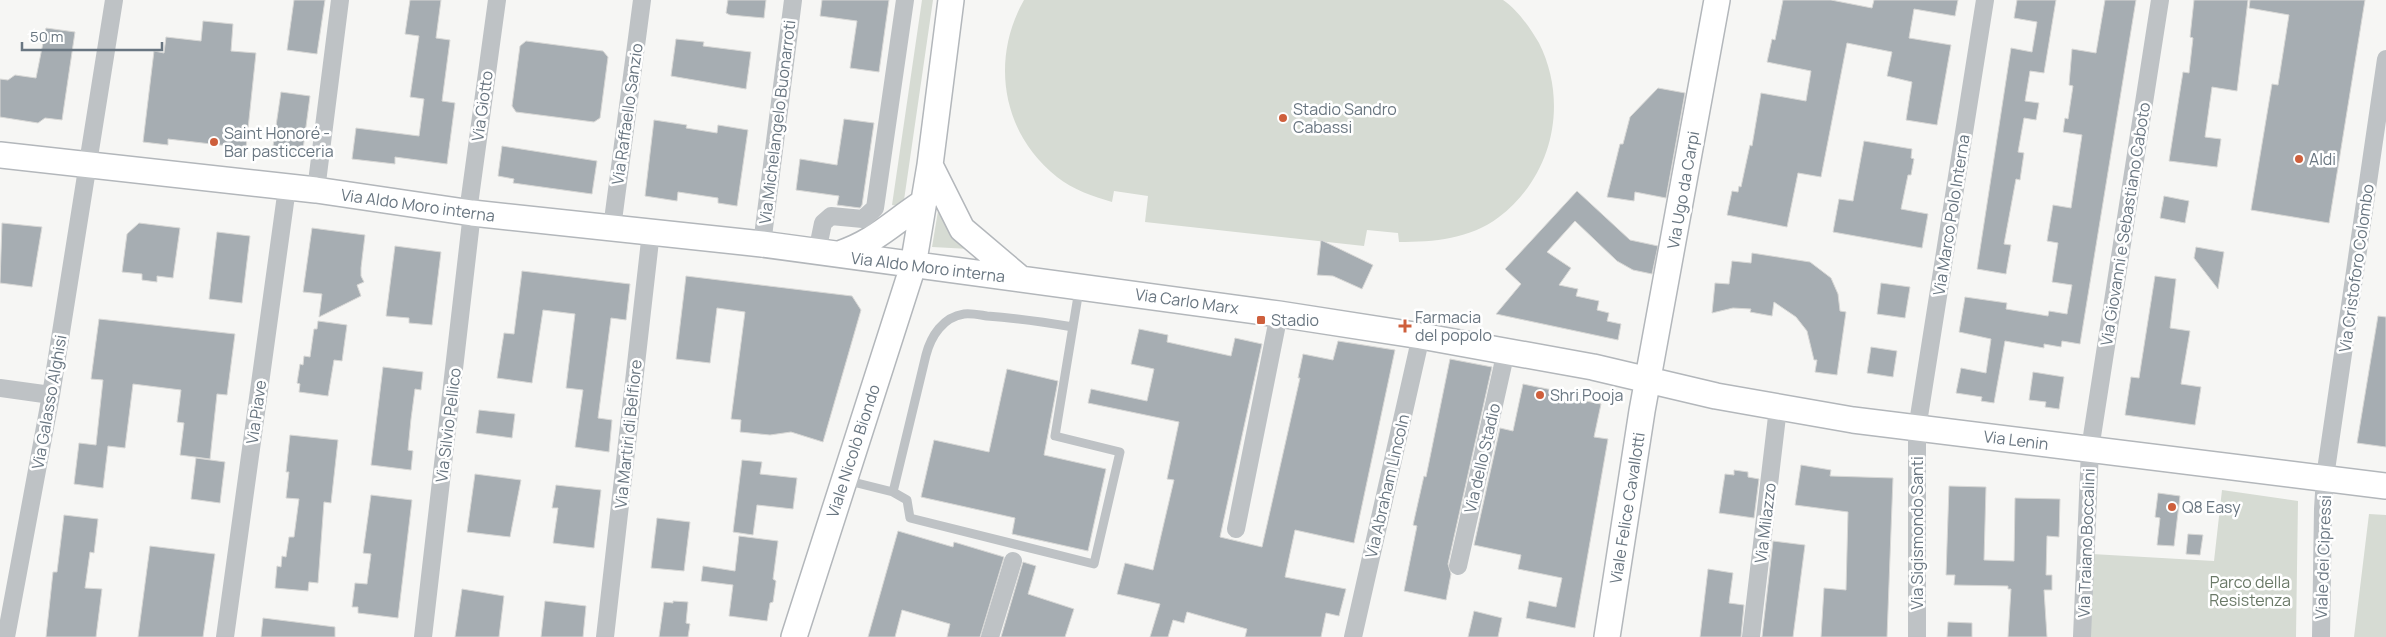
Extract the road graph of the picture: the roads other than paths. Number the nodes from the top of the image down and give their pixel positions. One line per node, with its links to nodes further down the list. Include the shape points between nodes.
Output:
1 (114, 0): 14 (street, Via Galasso Alghisi)
2 (340, 0): 16 (street)
3 (497, 0): 18 (street, Via Giotto)
4 (642, 0): 19 (street, Via Raffaello Sanzio)
5 (793, 0): 21 (street, Via Michelangelo Buonarroti)
6 (905, 0): 22 (street, via 875,208 863,219 831,216 823,223)
7 (951, 0): 13 (street)
8 (1717, 0): 30 (street, Via Ugo da Carpi)
9 (1985, 0): 34 (street, Via Marco Polo Interna)
10 (2160, 0): 35 (street, Via Giovanni e Sebastiano Caboto)
11 (2386, 59): 36 (street, Via Cristoforo Colombo)
12 (0, 155): 14 (street, Via Aldo Moro interna)
13 (930, 165): 17 (street); 24 (street, Via Aldo Moro interna, via 962,229)
14 (88, 166): 15 (street, Via Aldo Moro interna); 32 (street, Via Galasso Alghisi)
15 (287, 188): 16 (street, Via Aldo Moro interna); 45 (street, Via Piave)
16 (316, 190): 18 (street, Via Aldo Moro interna)
17 (924, 202): 22 (street, Via Aldo Moro interna, via 871,241); 23 (street)
18 (470, 213): 19 (street, Via Aldo Moro interna); 46 (street, Via Silvio Pellico)
19 (612, 228): 20 (street, Via Aldo Moro interna)
20 (651, 232): 21 (street, Via Aldo Moro interna); 47 (street, Via Martiri di Belfiore)
21 (762, 244): 22 (street, Via Aldo Moro interna)
22 (827, 253): 23 (street, Via Aldo Moro interna)
23 (913, 266): 24 (street, Via Aldo Moro interna); 37 (street, Viale Nicolò Biondo)
24 (1021, 279): 25 (street, Via Carlo Marx)
25 (1080, 287): 26 (street, Via Carlo Marx); 27 (lane)
26 (1279, 314): 28 (street, Via Carlo Marx); 40 (street)
27 (1072, 327): 39 (lane, via 1022,318 964,314 949,320 937,331 926,355); 39 (lane, via 1055,436 1120,452 1094,564 910,518 907,500)
28 (1422, 336): 29 (street, Via Carlo Marx); 50 (street, Via Abraham Lincoln)
29 (1506, 351): 30 (street, Via Carlo Marx); 42 (street, Via dello Stadio)
30 (1648, 380): 33 (street, Via Lenin); 51 (street, Viale Felice Cavallotti)
31 (0, 388): 32 (street)
32 (51, 395): 43 (street, Via Galasso Alghisi)
33 (1778, 408): 34 (street, Via Lenin); 52 (street, Via Milazzo)
34 (1917, 429): 35 (street, Via Lenin); 53 (street, Via Sigismondo Santi)
35 (2090, 449): 36 (street, Via Lenin); 54 (street, Via Traiano Boccalini)
36 (2325, 477): 38 (street, Via Lenin); 55 (street, Viale dei Cipressi)
37 (844, 480): 39 (lane); 48 (street, Viale Nicolò Biondo)
38 (2386, 486)
39 (893, 492)
40 (1236, 529)
41 (1013, 561): 49 (street)
42 (1458, 566)
43 (7, 586): 44 (street, Via Galasso Alghisi)
44 (6, 637)
45 (225, 637)
46 (423, 637)
47 (606, 637)
48 (794, 637)
49 (990, 637)
50 (1353, 637)
51 (1607, 637)
52 (1751, 637)
53 (1917, 637)
54 (2082, 637)
55 (2320, 637)

